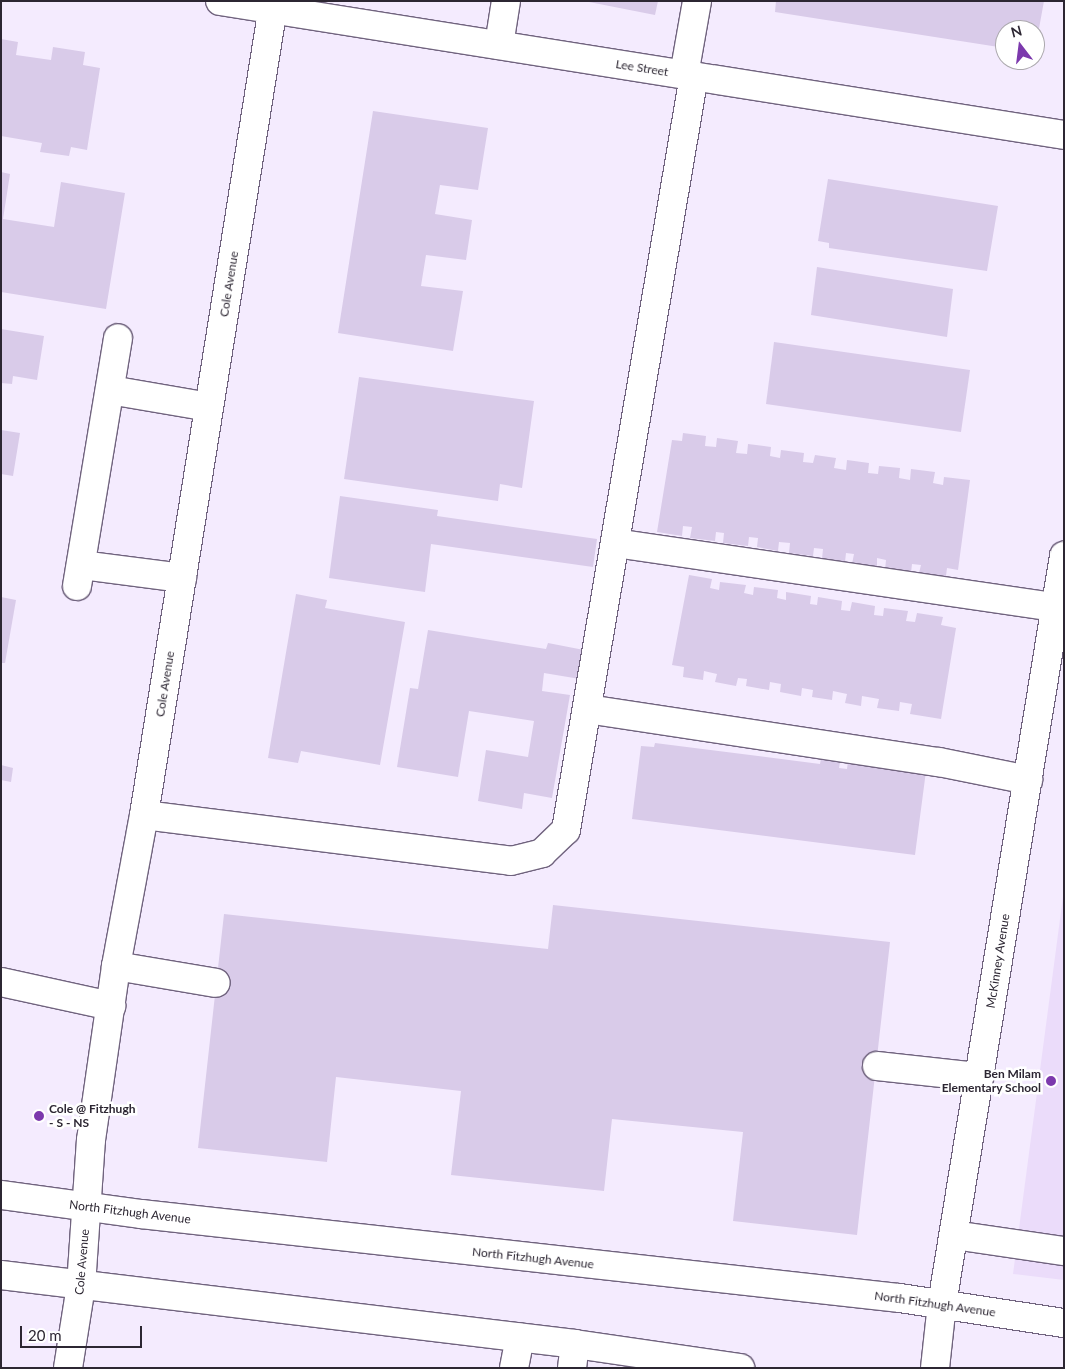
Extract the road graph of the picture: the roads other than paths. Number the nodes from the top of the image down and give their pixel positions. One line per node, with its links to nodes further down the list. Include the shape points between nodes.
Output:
1 (220, 1): 4 (street, Lee Street)
2 (506, 1): 5 (street)
3 (697, 1): 6 (street)
4 (274, 5): 5 (street, Lee Street); 10 (street, Cole Avenue)
5 (498, 45): 6 (street, Lee Street)
6 (689, 75): 7 (street, Lee Street); 11 (street)
7 (1064, 135)
8 (118, 338): 9 (street)
9 (110, 390): 10 (street); 13 (street, via 79,576)
10 (209, 407): 13 (street, Cole Avenue)
11 (615, 543): 14 (street); 16 (street)
12 (1064, 556): 14 (street, McKinney Avenue)
13 (182, 578): 18 (street, Cole Avenue)
14 (1055, 607): 15 (street, McKinney Avenue)
15 (1055, 671): 17 (street, McKinney Avenue)
16 (587, 709): 17 (street, via 940,762); 18 (street, via 566,830 556,844 527,860 511,861)
17 (1028, 780): 24 (street, McKinney Avenue)
18 (144, 815): 19 (street, Cole Avenue)
19 (116, 966): 21 (street); 22 (street, Cole Avenue)
20 (1, 982): 22 (street)
21 (216, 983)
22 (112, 1006): 26 (street, Cole Avenue, via 91,1140)
23 (877, 1066): 24 (street)
24 (979, 1077): 27 (street, McKinney Avenue)
25 (1, 1195): 26 (street, North Fitzhugh Avenue)
26 (87, 1206): 30 (street, Cole Avenue); 31 (street, North Fitzhugh Avenue)
27 (954, 1235): 28 (street); 31 (street, McKinney Avenue)
28 (1064, 1251)
29 (1, 1275): 30 (street)
30 (81, 1286): 33 (street); 35 (street, Cole Avenue)
31 (942, 1304): 32 (street, North Fitzhugh Avenue); 38 (street, McKinney Avenue)
32 (1064, 1323)
33 (520, 1338): 34 (street); 36 (street)
34 (573, 1356): 37 (street)
35 (68, 1368)
36 (514, 1368)
37 (740, 1368)
38 (936, 1368)

